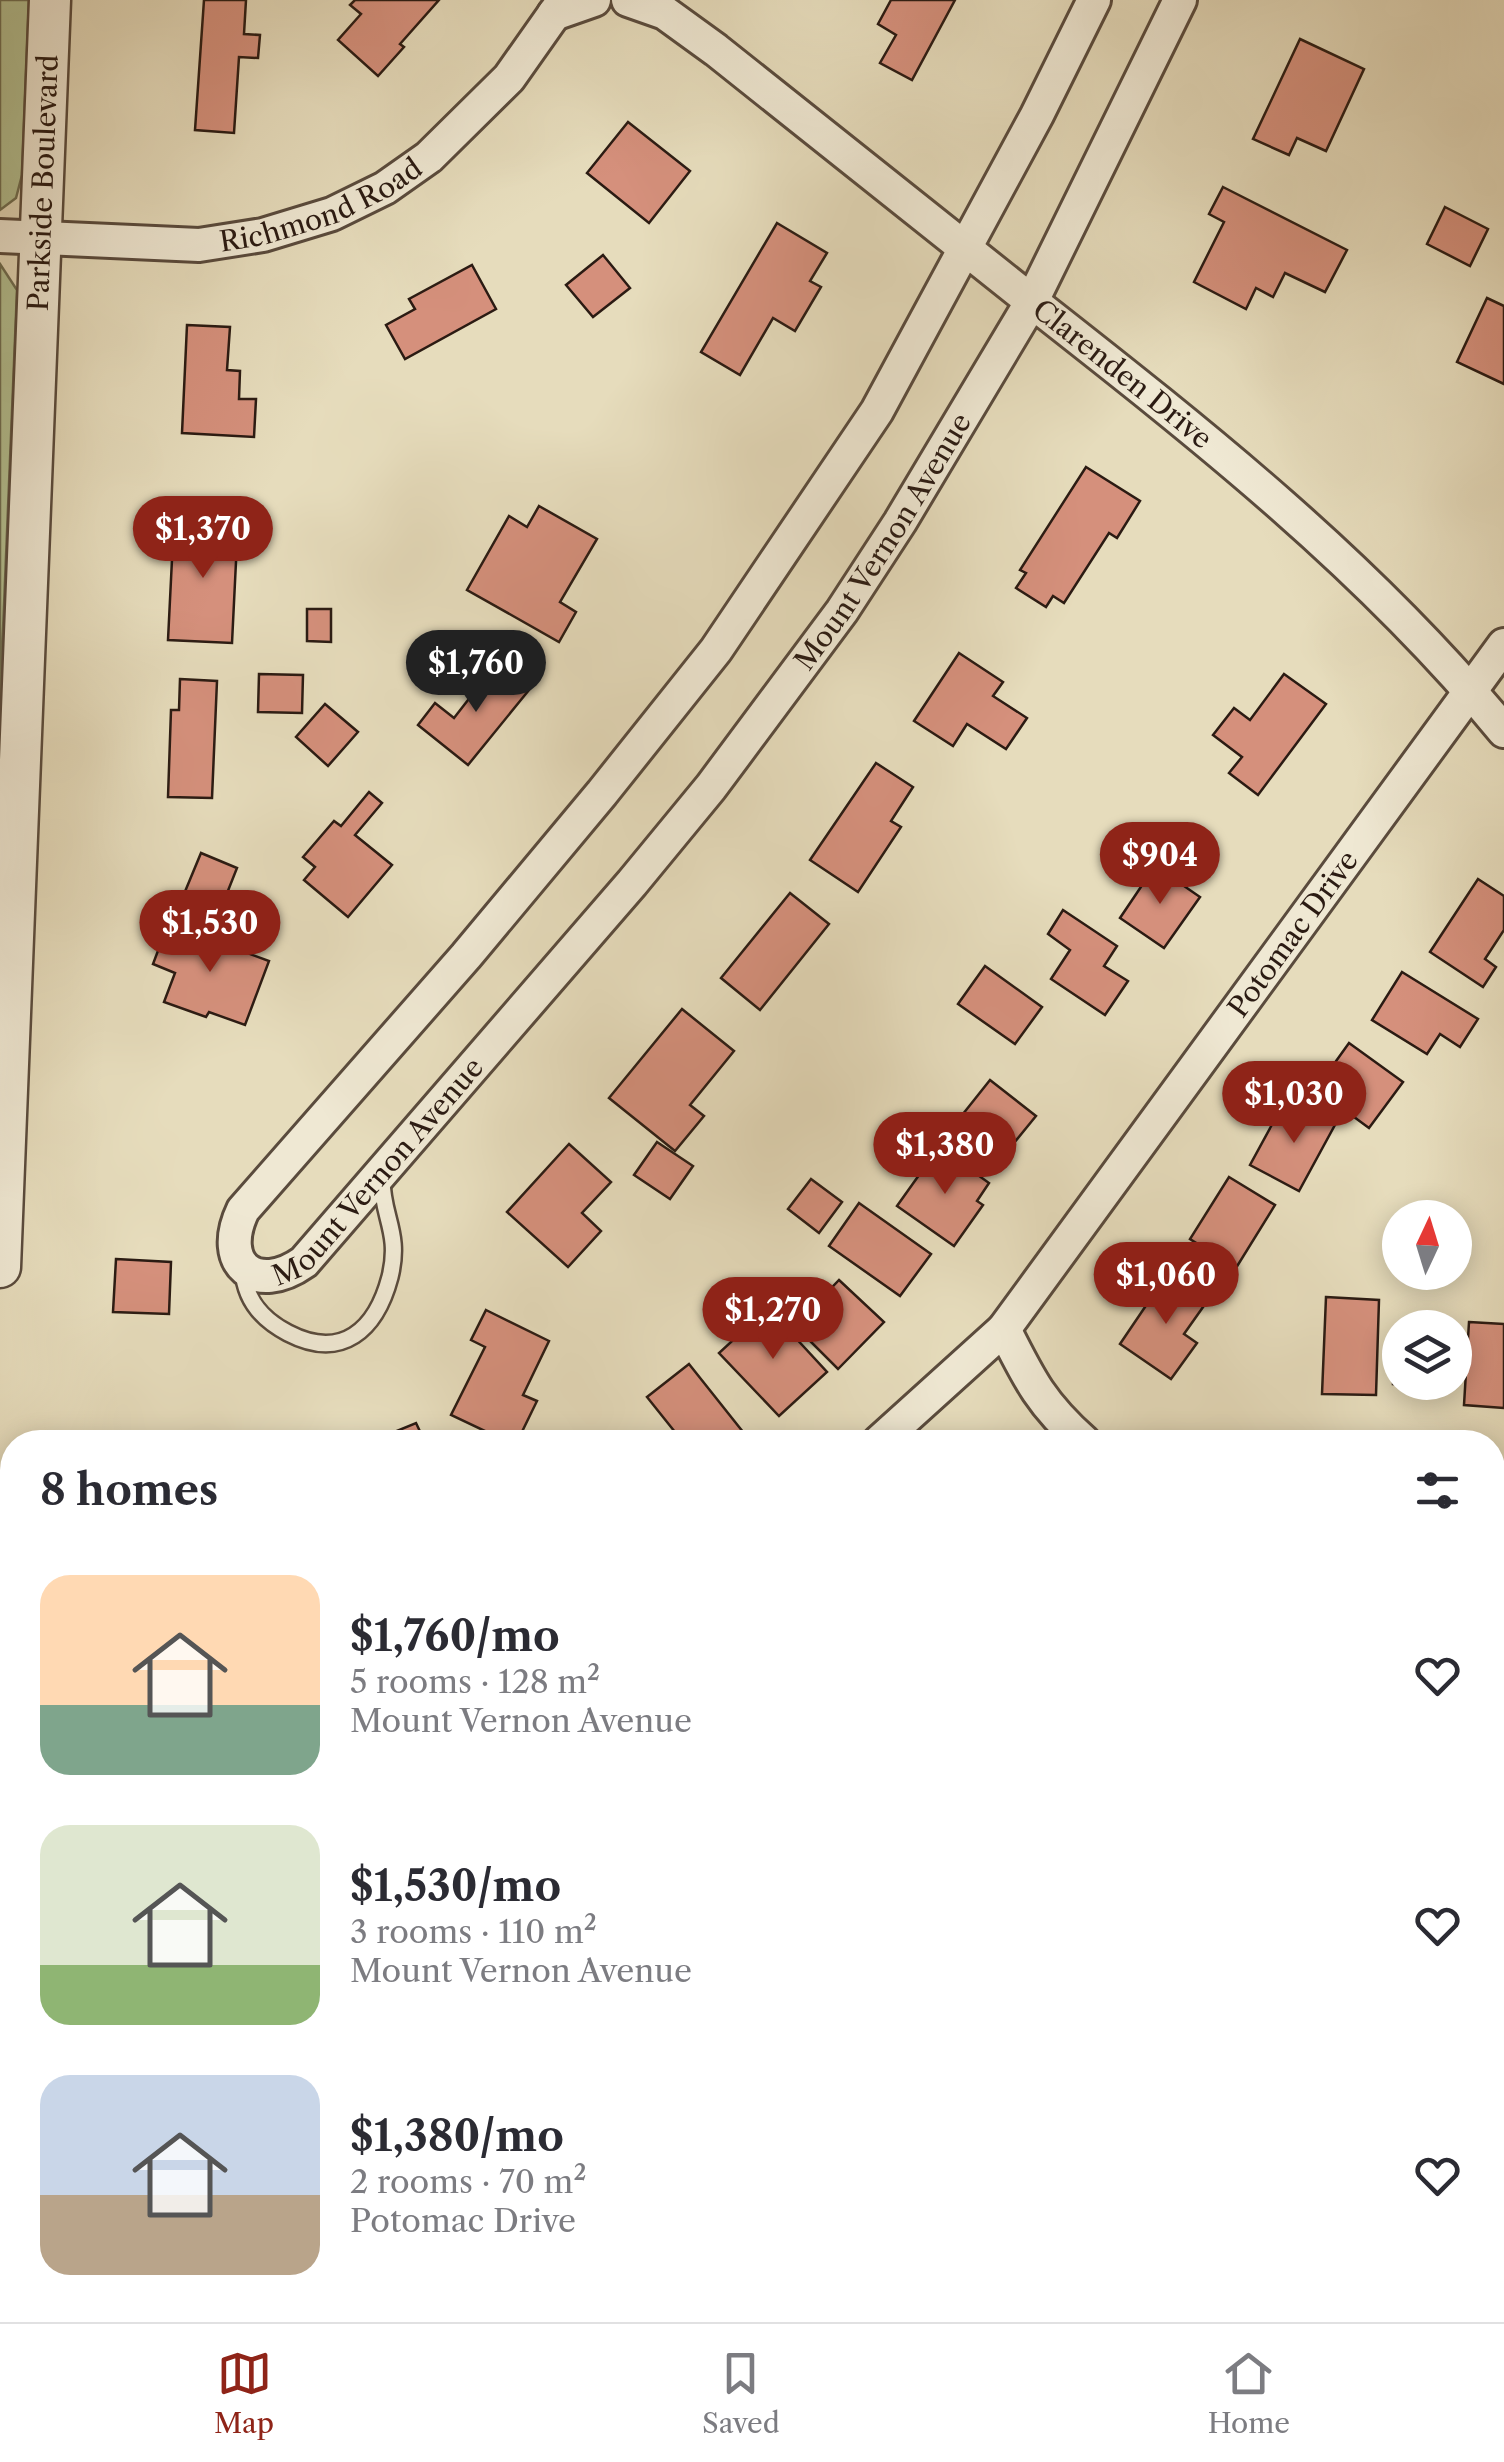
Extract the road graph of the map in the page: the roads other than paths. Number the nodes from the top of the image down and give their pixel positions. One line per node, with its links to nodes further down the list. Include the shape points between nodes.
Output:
1 (50, 0): 10 (street, Parkside Boulevard)
2 (594, 0): 7 (street)
3 (628, 0): 8 (street, Clarenden Drive, via 665,12)
4 (686, 0): 8 (street, Clarenden Drive)
5 (1094, 0): 11 (street, Mount Vernon Avenue)
6 (1180, 0): 12 (street, Mount Vernon Avenue)
7 (559, 7): 10 (street, Richmond Road, via 509,78 428,157 332,214 199,245)
8 (716, 50): 11 (street, Clarenden Drive)
9 (0, 236): 10 (street, Richmond Road)
10 (41, 236): 17 (street, Parkside Boulevard)
11 (964, 248): 12 (street, Clarenden Drive); 18 (street, Mount Vernon Avenue, via 877,411 716,650 479,941 243,1210 234,1242)
12 (1032, 301): 14 (street, Clarenden Drive, via 1242,468 1357,571); 16 (street, Mount Vernon Avenue, via 842,611 711,787)
13 (1504, 645): 14 (street, Potomac Drive)
14 (1472, 692): 15 (street, Clarenden Drive); 19 (street, Potomac Drive)
15 (1504, 731)
16 (382, 1172): 18 (street, Mount Vernon Avenue, via 304,1262 274,1277); 18 (lane, via 394,1230 391,1274 377,1312 349,1339 314,1344 269,1322 248,1295)
17 (0, 1267)
18 (243, 1268)
19 (1004, 1328): 20 (street, Potomac Drive); 21 (street, via 1030,1382)
20 (892, 1430)
21 (1072, 1430)

